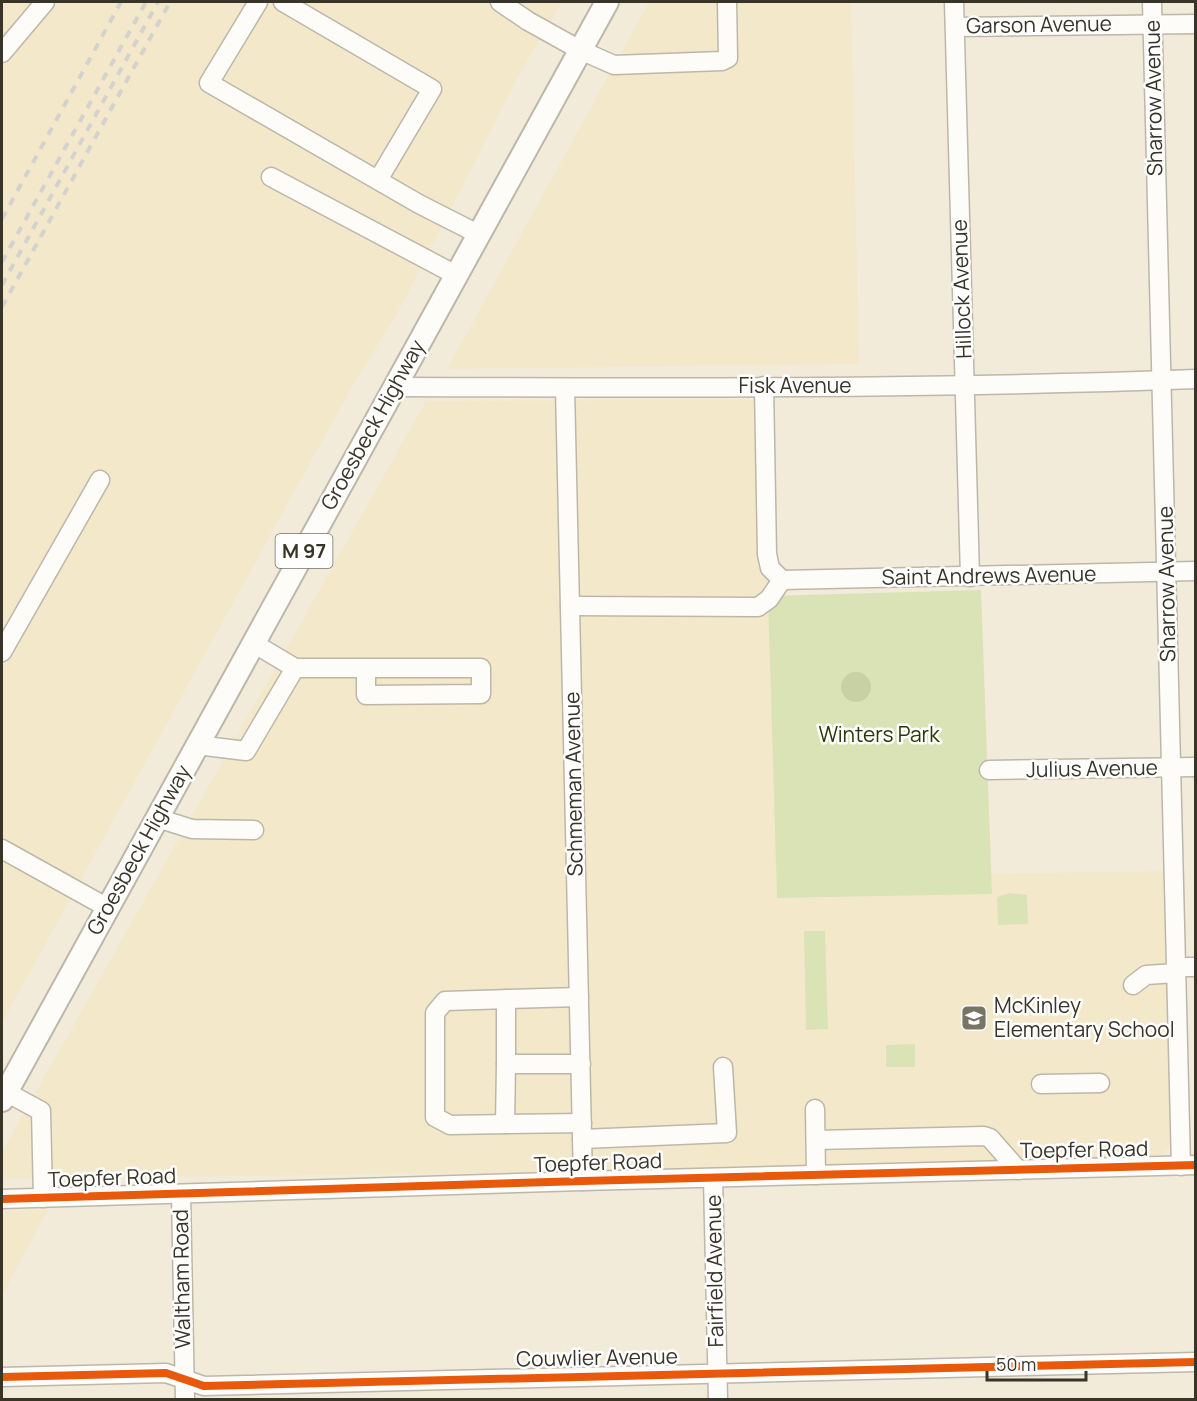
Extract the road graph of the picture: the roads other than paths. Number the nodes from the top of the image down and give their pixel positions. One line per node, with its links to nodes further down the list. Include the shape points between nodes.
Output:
1 (45, 2): 13 (street)
2 (258, 2): 15 (street, via 208,83)
3 (283, 2): 15 (street, via 432,89)
4 (500, 2): 12 (street)
5 (607, 2): 12 (main road, Groesbeck Highway / M 97)
6 (727, 2): 12 (street, via 728,58 722,61 614,65)
7 (954, 2): 11 (street, Hillock Avenue)
8 (1152, 2): 9 (street, Sharrow Avenue)
9 (1153, 24): 10 (street, Garson Avenue); 11 (street, Garson Avenue); 19 (street, Sharrow Avenue)
10 (1196, 24)
11 (955, 27): 20 (street, Hillock Avenue)
12 (580, 50): 16 (main road, Groesbeck Highway / M 97)
13 (2, 53)
14 (271, 177): 17 (street)
15 (378, 180): 16 (street)
16 (478, 234): 17 (main road, Groesbeck Highway / M 97)
17 (456, 275): 22 (main road, Groesbeck Highway / M 97)
18 (1196, 379): 19 (street, Fisk Avenue)
19 (1162, 380): 20 (street, Fisk Avenue); 26 (street, Sharrow Avenue)
20 (965, 385): 21 (street, Fisk Avenue); 27 (street, Hillock Avenue)
21 (764, 386): 23 (street, Fisk Avenue); 28 (street, via 767,554 770,568)
22 (394, 387): 23 (street, Fisk Avenue); 30 (main road, Groesbeck Highway / M 97)
23 (565, 388): 29 (street, Schmeman Avenue)
24 (100, 480): 31 (street)
25 (1196, 571): 26 (street, Saint Andrews Avenue)
26 (1166, 572): 27 (street, Saint Andrews Avenue); 36 (street, Sharrow Avenue)
27 (970, 577): 28 (street, Saint Andrews Avenue)
28 (782, 580): 29 (street, via 758,608)
29 (570, 606): 45 (street, Schmeman Avenue)
30 (253, 643): 32 (street); 34 (main road, Groesbeck Highway / M 97)
31 (2, 652)
32 (295, 668): 33 (street); 34 (street, via 246,751)
33 (366, 668): 33 (street, via 481,668 482,694 366,696)
34 (197, 745): 38 (main road, Groesbeck Highway / M 97)
35 (1196, 766): 36 (street, Julius Avenue)
36 (1172, 768): 37 (street, Julius Avenue); 43 (street, Sharrow Avenue)
37 (989, 770)
38 (157, 818): 39 (street, via 192,829); 41 (main road, Groesbeck Highway / M 97)
39 (254, 830)
40 (2, 849): 41 (street)
41 (108, 908): 52 (main road, Groesbeck Highway / M 97)
42 (1196, 967): 43 (street)
43 (1176, 970): 44 (street, via 1146,975); 57 (street, Sharrow Avenue)
44 (1133, 985)
45 (579, 997): 46 (street); 48 (street, Schmeman Avenue)
46 (506, 999): 47 (street); 54 (street, via 445,1001 435,1013 435,1117 450,1125)
47 (506, 1064): 48 (street); 54 (street)
48 (581, 1064): 55 (street, Schmeman Avenue)
49 (723, 1067): 55 (street, via 727,1133)
50 (1100, 1083): 51 (street)
51 (1041, 1084)
52 (4, 1096): 63 (street, via 41,1111)
53 (815, 1109): 56 (street)
54 (505, 1124): 55 (street)
55 (582, 1131): 61 (street, Schmeman Avenue)
56 (816, 1140): 58 (street, via 984,1136); 59 (street)
57 (1188, 1166): 58 (street, Toepfer Road)
58 (1018, 1170): 59 (street, Toepfer Road)
59 (816, 1175): 60 (street, Toepfer Road)
60 (713, 1178): 61 (street, Toepfer Road); 66 (street, Fairfield Avenue)
61 (583, 1181): 62 (street, Toepfer Road)
62 (181, 1194): 63 (street, Toepfer Road); 68 (street, Waltham Road)
63 (43, 1198): 64 (street, Toepfer Road)
64 (2, 1199)
65 (1196, 1362): 66 (street, Couwlier Avenue)
66 (718, 1373): 68 (street, Couwlier Avenue, via 204,1386); 70 (street, Fairfield Avenue)
67 (2, 1377): 68 (street, Couwlier Avenue, via 166,1373)
68 (185, 1380): 69 (street, Waltham Road)
69 (185, 1400)
70 (718, 1400)

